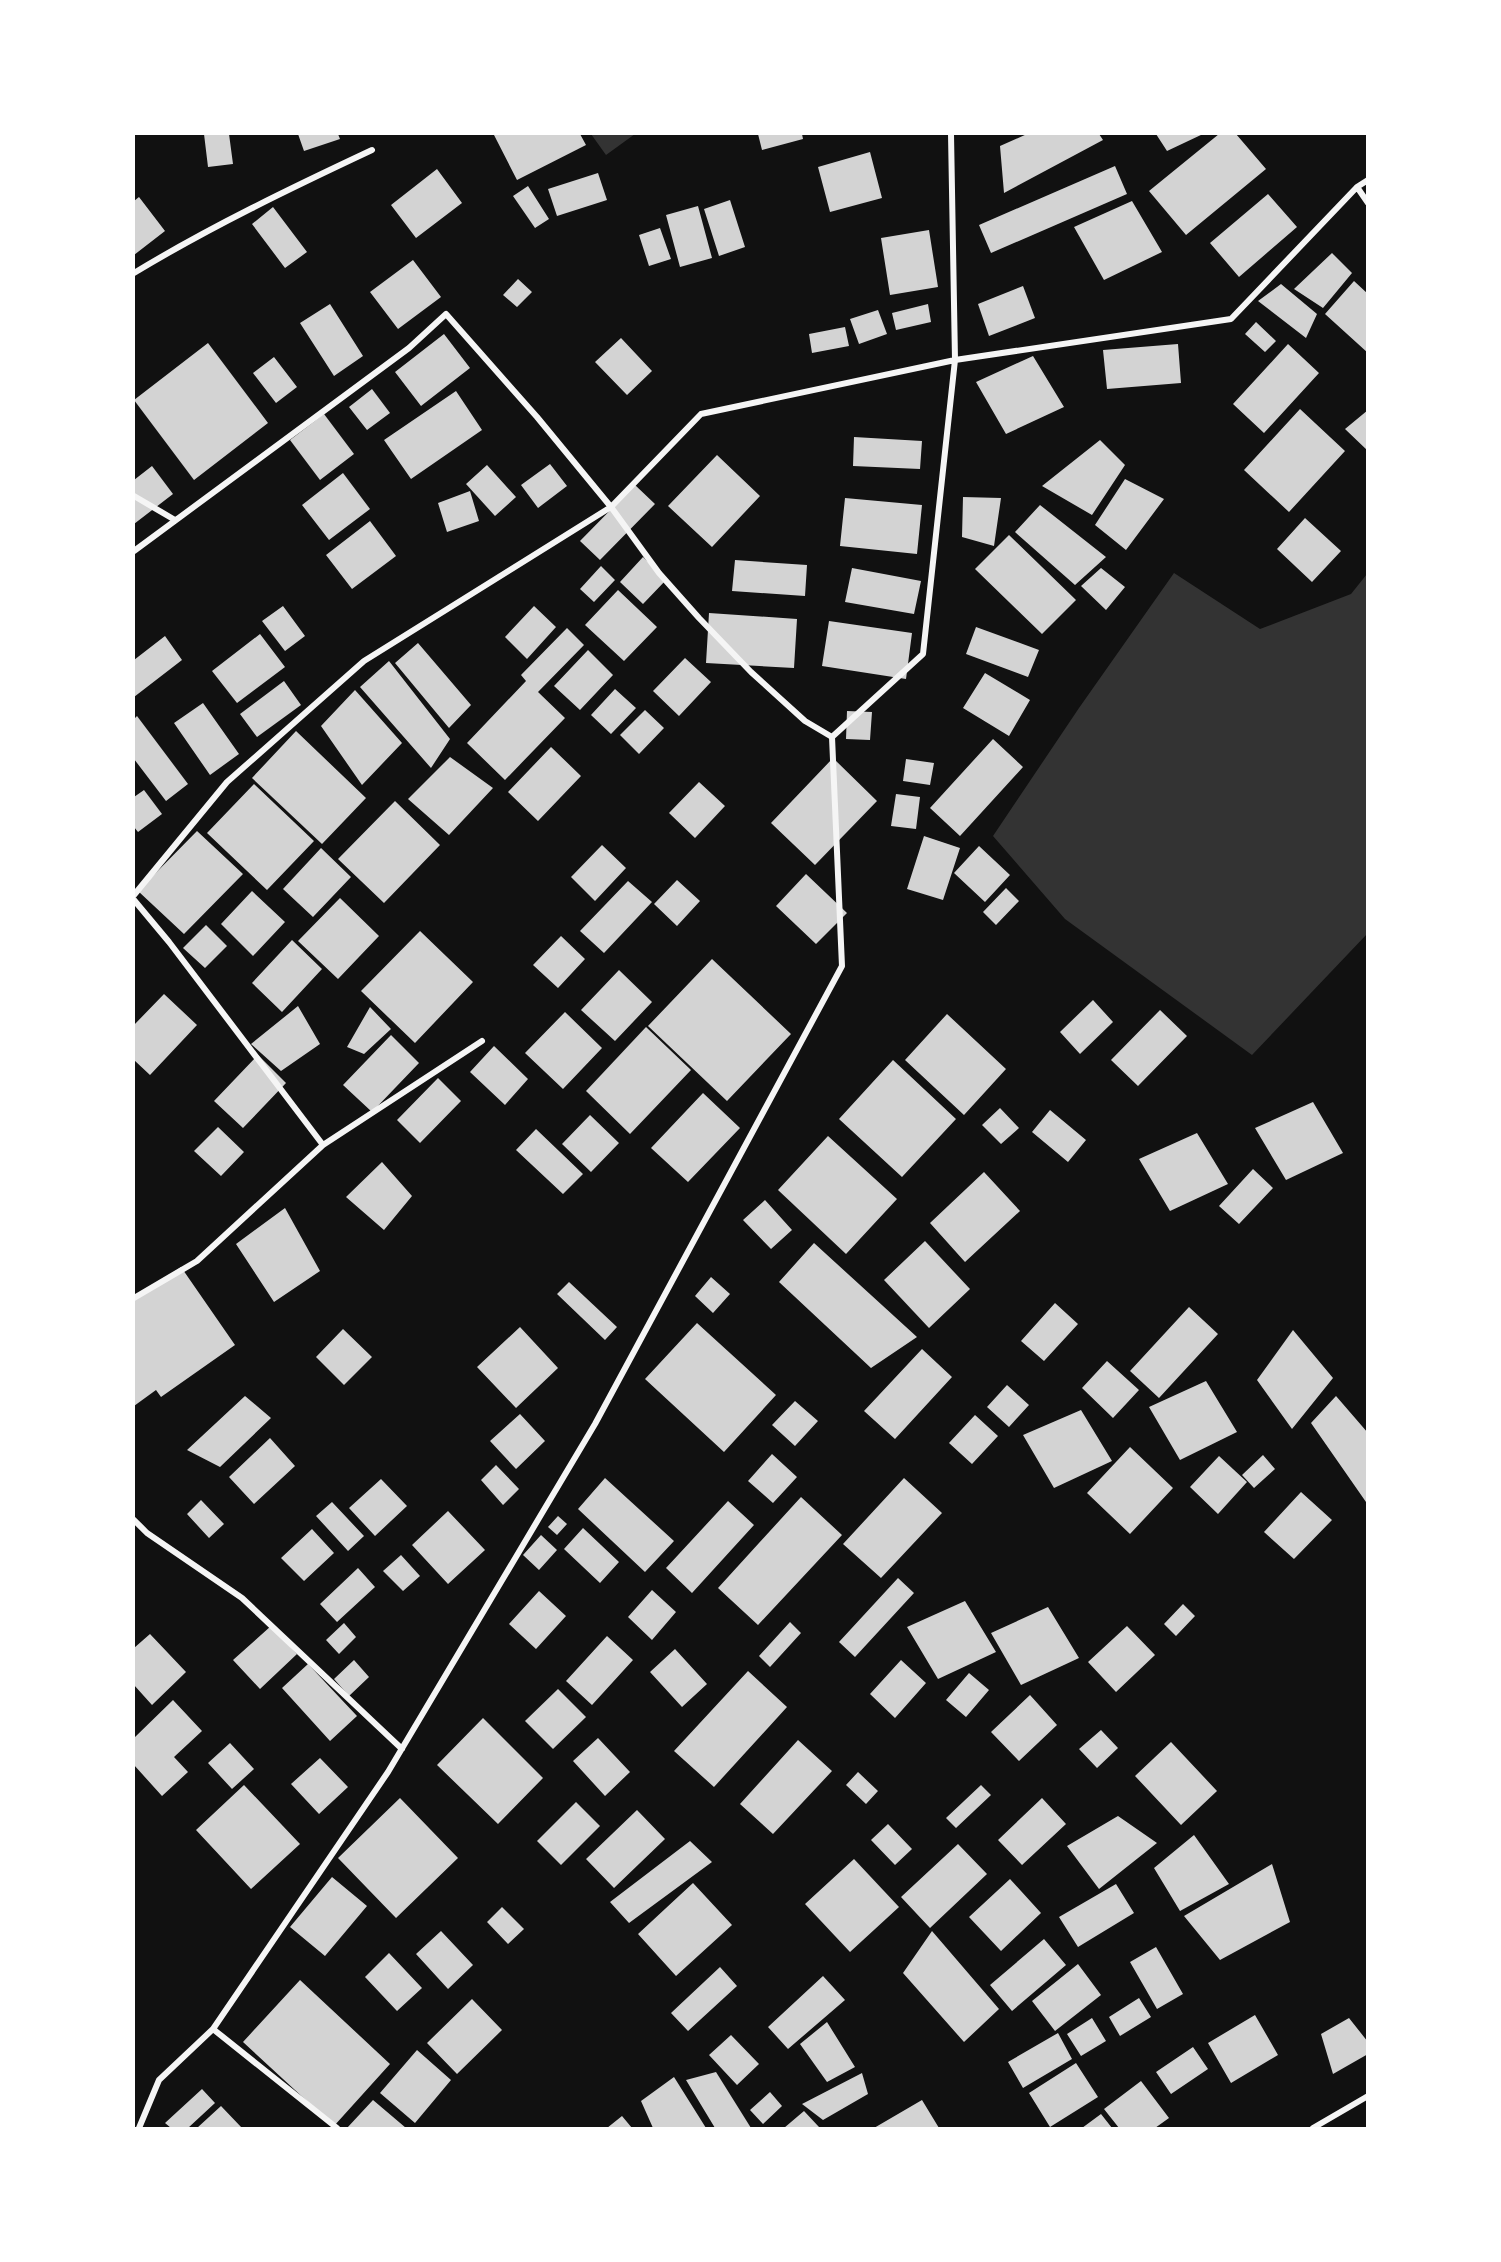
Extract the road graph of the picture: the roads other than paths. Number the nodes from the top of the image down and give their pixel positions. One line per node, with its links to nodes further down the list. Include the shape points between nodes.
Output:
1 (951, 134): 7 (street)
2 (372, 150): 6 (street, via 272,197)
3 (1368, 180): 4 (street)
4 (1357, 187): 5 (street); 7 (street, via 1231,319)
5 (1368, 203)
6 (134, 273)
7 (955, 360): 9 (street, via 701,414); 12 (street, via 923,654)
8 (134, 496): 10 (street)
9 (611, 507): 10 (street, via 446,314 409,348); 12 (street, via 659,573 721,641 805,722); 13 (street, via 364,661 227,782)
10 (175, 520): 11 (street)
11 (134, 550)
12 (832, 737): 19 (street, via 842,966 595,1424)
13 (134, 895)
14 (134, 900): 16 (street)
15 (483, 1041): 16 (street)
16 (322, 1145): 17 (street, via 197,1261)
17 (134, 1298)
18 (134, 1520): 19 (street, via 242,1598)
19 (402, 1749): 20 (street)
20 (213, 2029): 22 (street, via 159,2080); 23 (street)
21 (1368, 2096): 24 (street)
22 (139, 2128)
23 (337, 2128)
24 (1313, 2128)

